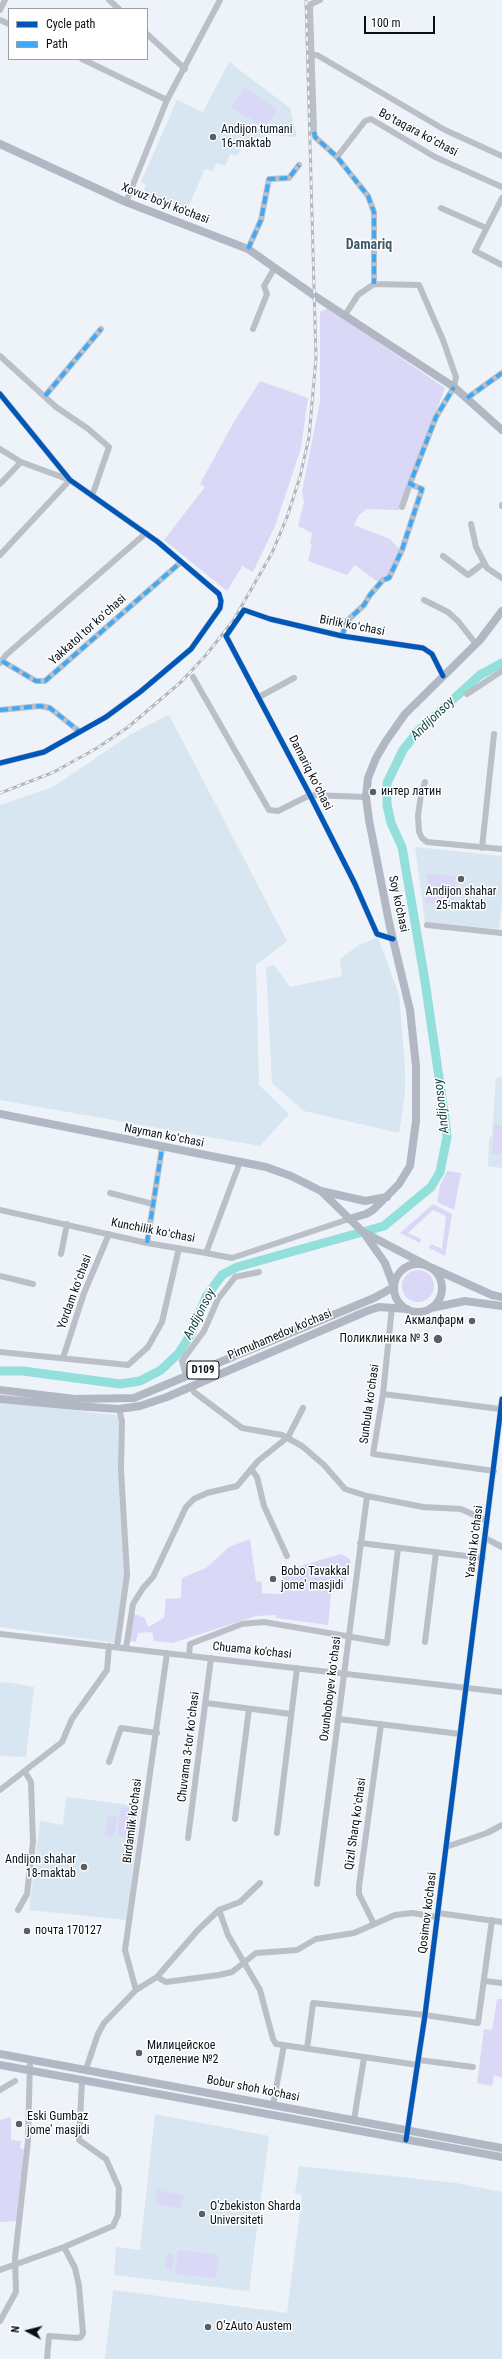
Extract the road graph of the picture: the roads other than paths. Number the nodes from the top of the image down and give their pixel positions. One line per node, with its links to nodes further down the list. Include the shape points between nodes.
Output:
1 (5, 0): 6 (street)
2 (109, 0): 5 (street)
3 (220, 0): 10 (street)
4 (320, 0): 8 (street, via 314,2 310,8)
5 (118, 8)
6 (0, 10)
7 (148, 35): 10 (street)
8 (311, 55): 13 (street, via 317,55 445,130); 14 (street, via 315,137)
9 (84, 60): 11 (street)
10 (185, 69): 11 (street)
11 (167, 100): 18 (street)
12 (0, 144): 18 (main road, Xovuz bo‘yi ko'chasi)
13 (502, 156)
14 (337, 157): 16 (street, Boʻtaqara koʻchasi, via 365,121 371,119 435,157); 24 (street, via 368,196 374,212)
15 (299, 164): 21 (street, via 289,178 269,179 261,220)
16 (502, 187)
17 (502, 198): 20 (street)
18 (126, 202): 21 (main road, Xovuz bo‘yi ko'chasi)
19 (442, 208): 20 (street)
20 (486, 228): 22 (street, via 475,251)
21 (248, 249): 23 (main road, Xovuz bo‘yi ko'chasi)
22 (502, 265)
23 (275, 267): 25 (main road, Xovuz bo‘yi ko'chasi); 27 (street, via 264,286 267,294)
24 (374, 284): 25 (street, via 358,295); 30 (street, via 419,285 453,366 456,378)
25 (345, 315): 30 (main road, Xovuz bo‘yi ko'chasi)
26 (101, 329): 32 (street)
27 (253, 329)
28 (0, 356): 32 (street)
29 (502, 374): 33 (street)
30 (454, 387): 33 (main road, Xovuz bo‘yi ko'chasi); 39 (street, via 436,417)
31 (0, 394): 37 (street)
32 (45, 396): 40 (street, via 109,447)
33 (467, 398): 34 (main road, Xovuz bo‘yi ko'chasi)
34 (502, 430)
35 (0, 450): 36 (street)
36 (21, 462): 37 (street); 38 (street)
37 (70, 480): 40 (street); 44 (street)
38 (0, 484)
39 (410, 484): 41 (street); 52 (street, via 422,489 402,550 388,578 348,621)
40 (92, 496): 43 (street)
41 (402, 507)
42 (471, 524): 47 (street, via 476,547)
43 (146, 533): 46 (street); 54 (street)
44 (0, 555)
45 (443, 556): 47 (street, via 468,575)
46 (181, 562): 54 (street, Yakkatol tor koʻchasi, via 45,681 36,681); 62 (street, via 219,594 220,608 191,649 140,692)
47 (484, 563): 48 (street)
48 (502, 578)
49 (424, 600): 53 (street, via 448,612)
50 (244, 610): 52 (street, Birlik koʻchasi, via 270,619); 60 (street, Damariq koʻchasi, via 226,636)
51 (502, 611): 53 (main road, Soy ko'chasi)
52 (342, 636): 56 (street, Birlik koʻchasi, via 429,650)
53 (476, 644): 56 (main road, Soy ko'chasi)
54 (1, 662)
55 (502, 672): 59 (street)
56 (443, 676): 67 (main road, Soy ko'chasi, via 405,714 386,741 371,768)
57 (193, 677): 66 (street, via 269,810 278,811)
58 (294, 678): 60 (street)
59 (467, 694)
60 (259, 697): 66 (street, Damariq koʻchasi)
61 (0, 710): 62 (street, via 40,706 50,708)
62 (80, 732): 64 (street, via 44,752)
63 (494, 734): 68 (street)
64 (0, 763)
65 (425, 782): 68 (street, via 418,816 422,838 427,842)
66 (310, 795): 67 (street); 72 (street, Damariq koʻchasi, via 377,934)
67 (366, 797): 72 (main road, Soy ko'chasi)
68 (482, 848): 69 (street)
69 (502, 849)
70 (427, 925): 71 (street)
71 (502, 933)
72 (393, 939): 78 (main road, Soy ko'chasi, via 410,1010 416,1066 416,1107 410,1166)
73 (0, 1114): 74 (main road, Nayman koʻchasi)
74 (162, 1148): 75 (main road, Nayman koʻchasi); 79 (street)
75 (240, 1162): 76 (main road, Nayman koʻchasi, via 274,1170); 87 (street, Kunchilik koʻchasi)
76 (321, 1191): 78 (main road, via 365,1200 378,1200); 81 (main road)
77 (110, 1193): 79 (street)
78 (389, 1196): 81 (main road, Soy ko'chasi, via 366,1214)
79 (154, 1204): 85 (street)
80 (0, 1210): 82 (street, Kunchilik koʻchasi)
81 (349, 1219): 83 (main road); 87 (street, via 232,1258)
82 (67, 1224): 84 (street, Kunchilik koʻchasi); 88 (street)
83 (364, 1233): 89 (main road); 93 (main road, via 385,1263)
84 (109, 1234): 85 (street, Kunchilik koʻchasi); 100 (street, Yordam koʻchasi, via 84,1293)
85 (147, 1243): 86 (street, Kunchilik koʻchasi)
86 (179, 1248): 87 (street, Kunchilik koʻchasi); 100 (street, via 162,1322 148,1347 128,1365)
87 (206, 1253)
88 (61, 1254)
89 (430, 1267): 93 (main road, via 414,1264 406,1267 396,1279); 94 (main road); 97 (main road, via 438,1275 442,1287 441,1295)
90 (259, 1272): 101 (street, via 235,1278 218,1299 204,1331 182,1361)
91 (0, 1276): 92 (street)
92 (33, 1284)
93 (394, 1287): 98 (main road, via 397,1300); 101 (main road, Pirmuhamedov ko'chasi / D109, via 374,1298)
94 (502, 1297)
95 (502, 1306): 97 (main road, D109, via 465,1301)
96 (392, 1308): 98 (main road, Pirmuhamedov ko'chasi / D109); 102 (main road, Pirmuhamedov ko'chasi / D109, via 379,1307 367,1311); 104 (street, Sunbula koʻchasi)
97 (431, 1308): 98 (main road, D109, via 419,1312)
98 (407, 1309)
99 (0, 1352): 100 (street)
100 (63, 1358)
101 (186, 1376): 103 (main road, Pirmuhamedov ko'chasi / D109, via 134,1398 117,1400 75,1399)
102 (191, 1386): 108 (main road, Pirmuhamedov ko'chasi / D109, via 140,1406); 110 (street, via 194,1392 242,1428)
103 (0, 1390)
104 (383, 1394): 109 (street); 113 (street, Sunbula koʻchasi, via 374,1454)
105 (0, 1399): 108 (main road, Pirmuhamedov ko'chasi / D109)
106 (502, 1399): 109 (street, Yaxshi koʻchasi)
107 (303, 1408): 110 (street)
108 (119, 1409): 127 (street, via 122,1421 121,1469 127,1575)
109 (501, 1411): 113 (street, Yaxshi koʻchasi)
110 (288, 1437): 111 (street); 114 (street, via 324,1465 345,1489)
111 (251, 1468): 121 (street, via 257,1477 264,1506); 128 (street, via 237,1486 207,1493 194,1499 186,1507 153,1577 133,1604)
112 (502, 1468): 113 (street)
113 (494, 1469): 115 (street, Yaxshi koʻchasi)
114 (367, 1496): 115 (street, via 423,1507 460,1509); 117 (street, Oxunboboyev koʻchasi)
115 (488, 1522): 116 (street, Yaxshi koʻchasi)
116 (485, 1538): 118 (street); 122 (street, Yaxshi koʻchasi)
117 (360, 1543): 119 (street); 124 (street, Oxunboboyev koʻchasi)
118 (502, 1547)
119 (398, 1548): 120 (street); 124 (street, via 386,1643)
120 (436, 1553): 122 (street); 125 (street)
121 (287, 1556)
122 (482, 1558): 134 (street, Yaxshi koʻchasi)
123 (0, 1634): 126 (street, Chuama ko'chasi)
124 (348, 1635): 130 (street, via 264,1622 242,1624 190,1644); 133 (street, Oxunboboyev koʻchasi)
125 (425, 1642)
126 (109, 1646): 127 (street, Chuama ko'chasi); 144 (street, via 107,1670 72,1719 62,1742)
127 (117, 1647): 128 (street, Chuama ko'chasi)
128 (126, 1648): 129 (street, Chuama ko'chasi)
129 (167, 1653): 130 (street, Chuama ko'chasi); 141 (street, Birdamlik ko'chasi)
130 (189, 1656): 131 (street, Chuama ko'chasi)
131 (211, 1658): 132 (street, Chuama ko'chasi); 136 (street, Chuvama 3-tor koʻchasi)
132 (297, 1668): 133 (street, Chuama ko'chasi); 138 (street)
133 (343, 1673): 134 (street, Chuama ko'chasi); 139 (street, Oxunboboyev koʻchasi)
134 (466, 1687): 135 (street, Chuama ko'chasi); 142 (street, Qosimov ko'chasi)
135 (502, 1692)
136 (206, 1704): 137 (street); 149 (street, Chuvama 3-tor koʻchasi)
137 (249, 1709): 138 (street); 146 (street)
138 (291, 1714): 148 (street)
139 (338, 1719): 140 (street); 152 (street, Oxunboboyev koʻchasi)
140 (381, 1724): 142 (street); 158 (street, Qizil Sharq koʻchasi, via 359,1886 359,1894)
141 (157, 1733): 143 (street, via 120,1728); 163 (street, Birdamlik ko'chasi, via 125,1950)
142 (460, 1734): 150 (street, Qosimov ko'chasi)
143 (109, 1762)
144 (25, 1772): 145 (street); 153 (street, via 31,1782 33,1842 27,1894)
145 (0, 1790)
146 (235, 1818)
147 (502, 1825): 150 (street, via 488,1833)
148 (277, 1833)
149 (188, 1838)
150 (446, 1847): 155 (street, Qosimov ko'chasi)
151 (260, 1883): 154 (street, via 240,1902)
152 (317, 1884)
153 (18, 1910)
154 (219, 1910): 159 (street, via 228,1935); 160 (street)
155 (437, 1915): 156 (street); 158 (street, via 395,1915); 164 (street, Qosimov ko'chasi)
156 (492, 1920): 157 (street); 161 (street)
157 (502, 1922)
158 (374, 1924): 159 (street, via 350,1934 316,1939 297,1950 256,1953)
159 (245, 1962): 160 (street, via 232,1972 219,1975 166,1982); 165 (street, via 260,1990 273,2039 276,2044)
160 (157, 1977): 163 (street)
161 (485, 1981): 162 (street); 164 (street, via 478,2023)
162 (502, 1983)
163 (136, 1990): 173 (street, via 104,2023 95,2040)
164 (425, 2015): 166 (street, via 313,2004); 170 (street, Qosimov ko'chasi)
165 (284, 2045): 166 (street); 178 (street)
166 (307, 2049): 168 (street)
167 (0, 2054): 169 (main road, Bobur shoh ko'chasi)
168 (364, 2058): 170 (street); 179 (street)
169 (30, 2060): 173 (main road, Bobur shoh ko'chasi); 174 (street)
170 (419, 2062): 172 (street); 180 (street, Qosimov ko'chasi)
171 (0, 2065): 174 (main road, Bobur shoh ko'chasi)
172 (473, 2067)
173 (86, 2069): 178 (main road, Bobur shoh ko'chasi)
174 (30, 2071): 175 (main road, Bobur shoh ko'chasi); 185 (street, via 28,2141 15,2251)
175 (82, 2080): 181 (main road, Bobur shoh ko'chasi); 184 (street, via 79,2140 106,2159 119,2188 118,2215 113,2226)
176 (15, 2081): 177 (street)
177 (0, 2090)
178 (273, 2105): 179 (main road, Bobur shoh ko'chasi)
179 (354, 2120): 180 (main road, Bobur shoh ko'chasi)
180 (408, 2131): 181 (street, Qosimov ko'chasi); 182 (main road, Bobur shoh ko'chasi)
181 (406, 2140): 183 (main road, Bobur shoh ko'chasi)
182 (502, 2148)
183 (502, 2157)
184 (64, 2247): 185 (street); 188 (street, via 79,2286 83,2333 77,2338 49,2336)
185 (16, 2265): 186 (street); 187 (street, via 16,2292)
186 (0, 2270)
187 (0, 2321)
188 (47, 2359)

